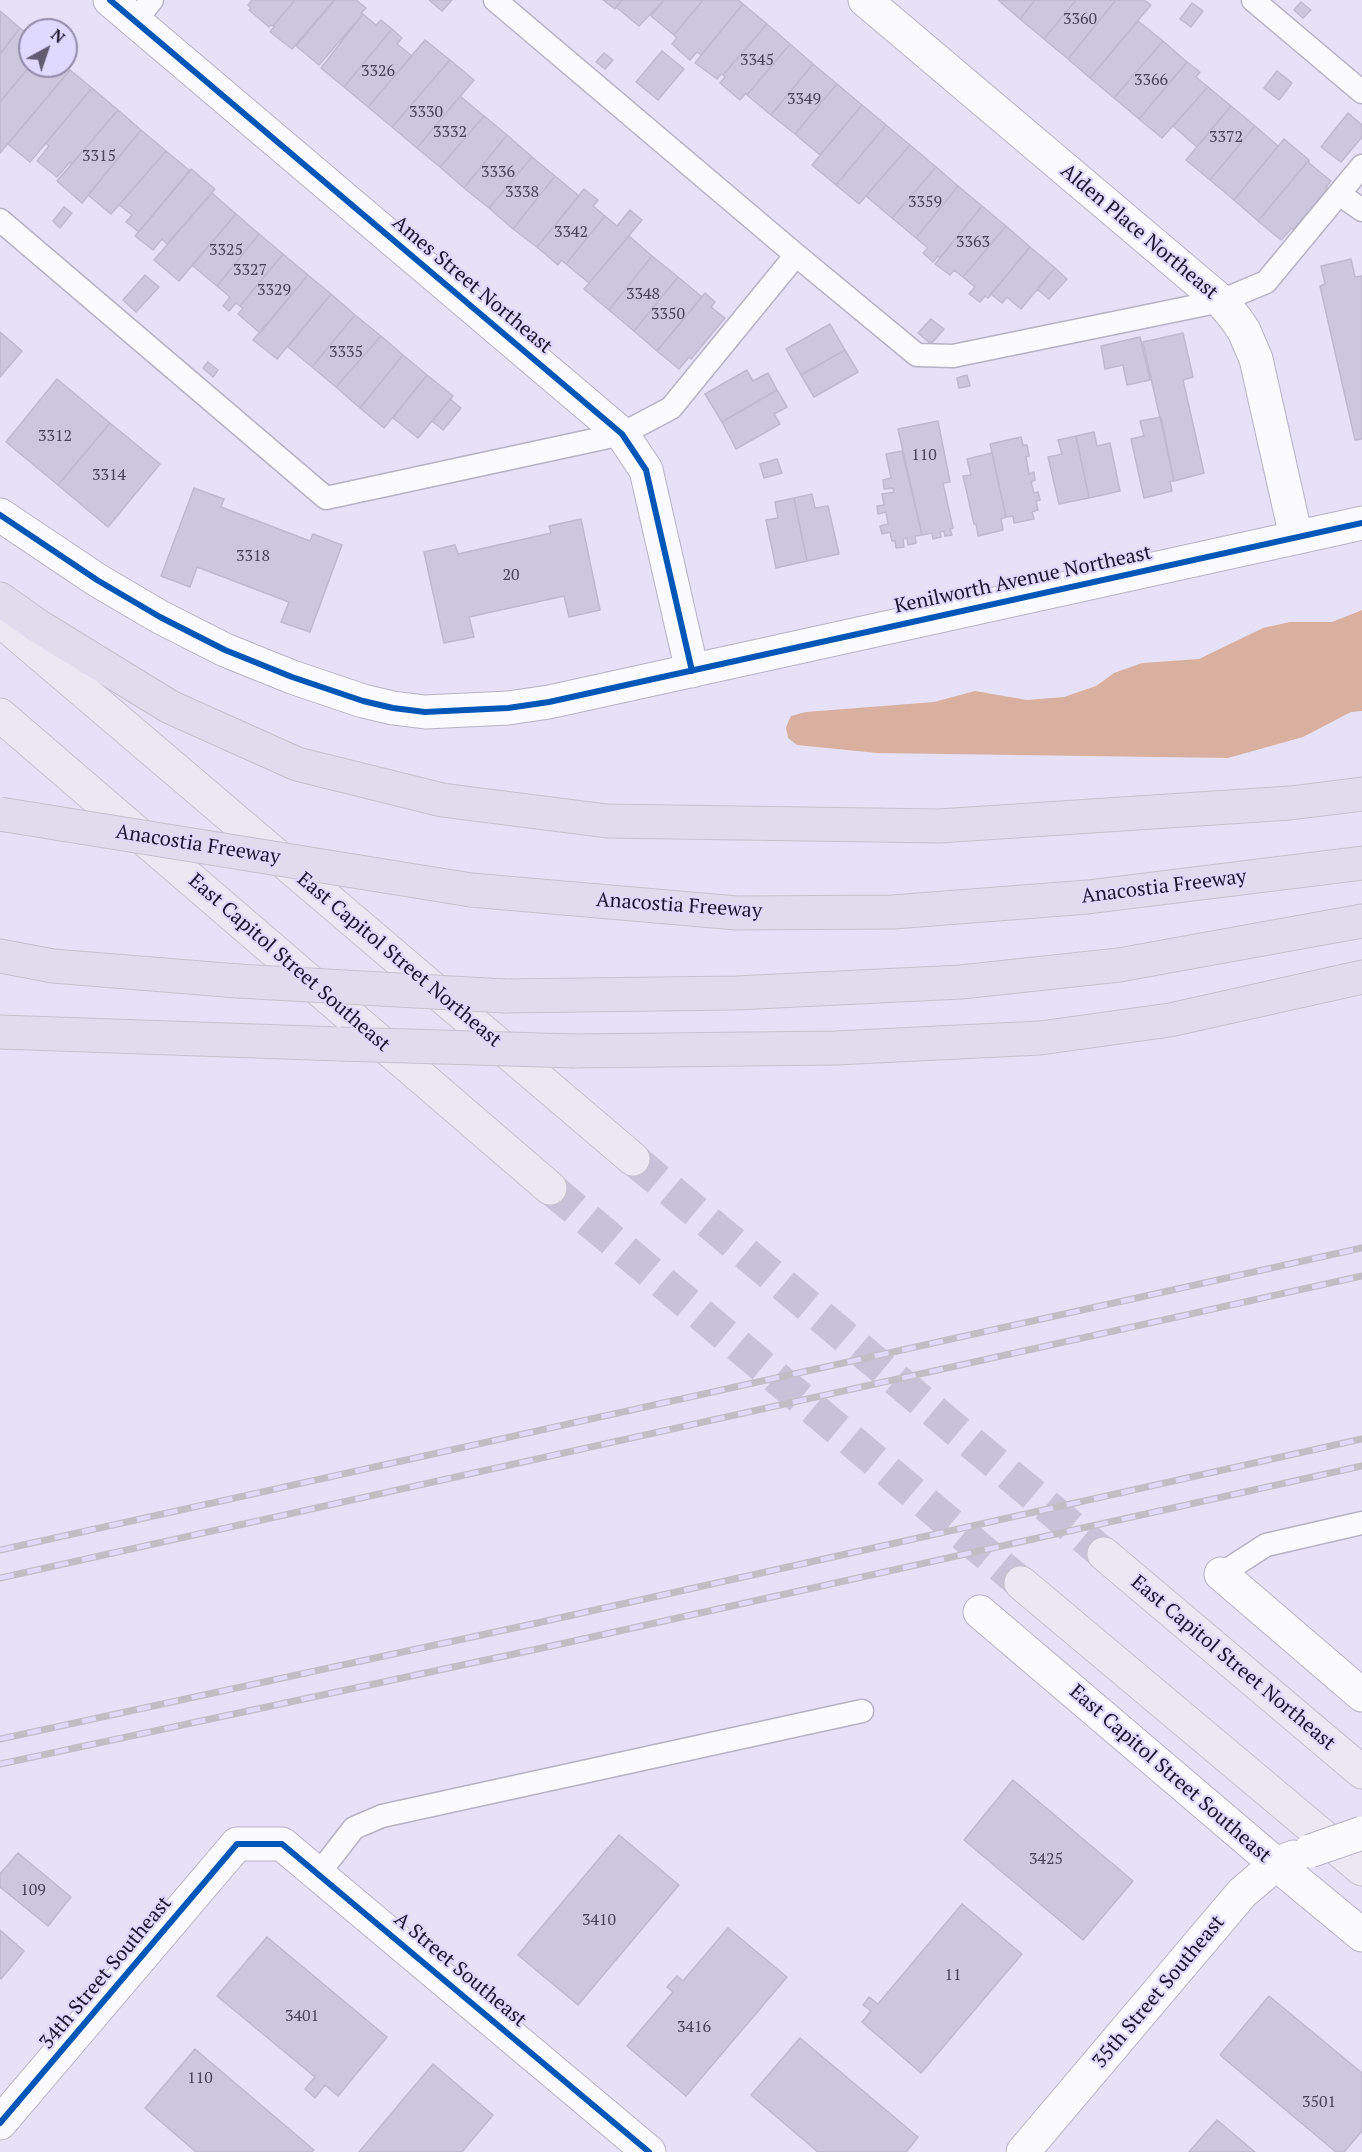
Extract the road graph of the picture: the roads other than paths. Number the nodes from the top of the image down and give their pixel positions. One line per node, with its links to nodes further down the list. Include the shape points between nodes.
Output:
1 (110, 0): 5 (street, Ames Street Northeast)
2 (495, 0): 11 (lane)
3 (865, 0): 12 (street, Alden Place Northeast)
4 (1253, 0): 6 (lane)
5 (143, 10): 13 (street, Ames Street Northeast)
6 (1362, 92)
7 (1362, 166): 8 (lane)
8 (1339, 194): 9 (lane); 12 (lane, via 1266,282)
9 (1362, 210)
10 (0, 220): 13 (lane, via 326,498)
11 (796, 255): 12 (lane, via 917,355 953,356); 13 (lane, via 671,408)
12 (1221, 301): 16 (street, Alden Place Northeast, via 1244,331 1256,359)
13 (622, 434): 19 (street, Ames Street Northeast, via 646,470)
14 (0, 515): 19 (street, via 97,580 225,650 292,677 393,708 425,712 508,708)
15 (1362, 523): 16 (street, Kenilworth Avenue Northeast)
16 (1296, 537): 19 (street, Kenilworth Avenue Northeast)
17 (0, 599): 21 (highway, via 170,707 297,764 442,800 607,821 939,826 1290,803)
18 (0, 620): 28 (main road, East Capitol Street Northeast)
19 (692, 671)
20 (0, 715): 29 (main road, East Capitol Street Southeast)
21 (1362, 794)
22 (0, 814): 23 (highway, Anacostia Freeway, bridge, via 471,890 737,913 893,912 1088,897)
23 (1362, 863)
24 (1362, 921): 25 (highway, bridge, via 1119,965 961,982 736,993 505,996 238,981 53,966)
25 (0, 956)
26 (1362, 977): 27 (highway, bridge, via 1170,1020 1040,1038 836,1048 575,1051)
27 (0, 1032)
28 (633, 1159)
29 (550, 1188)
30 (1362, 1523): 32 (lane, via 1266,1545)
31 (1104, 1554): 37 (main road, East Capitol Street Northeast)
32 (1221, 1575): 35 (street)
33 (1021, 1583): 41 (main road)
34 (980, 1612): 40 (street, East Capitol Street Southeast)
35 (1362, 1695)
36 (862, 1711): 42 (lane, via 382,1816 354,1828)
37 (1362, 1772)
38 (1362, 1833): 40 (street, 35th Street Southeast, bridge)
39 (237, 1844): 42 (street, A Street Southeast, via 282,1844); 44 (street, 34th Street Southeast)
40 (1276, 1864): 43 (street, East Capitol Street Southeast); 46 (street, 35th Street Southeast, via 1232,1904)
41 (1362, 1869)
42 (319, 1873): 45 (street, A Street Southeast)
43 (1362, 1935)
44 (0, 2123)
45 (649, 2152)
46 (1023, 2152)

